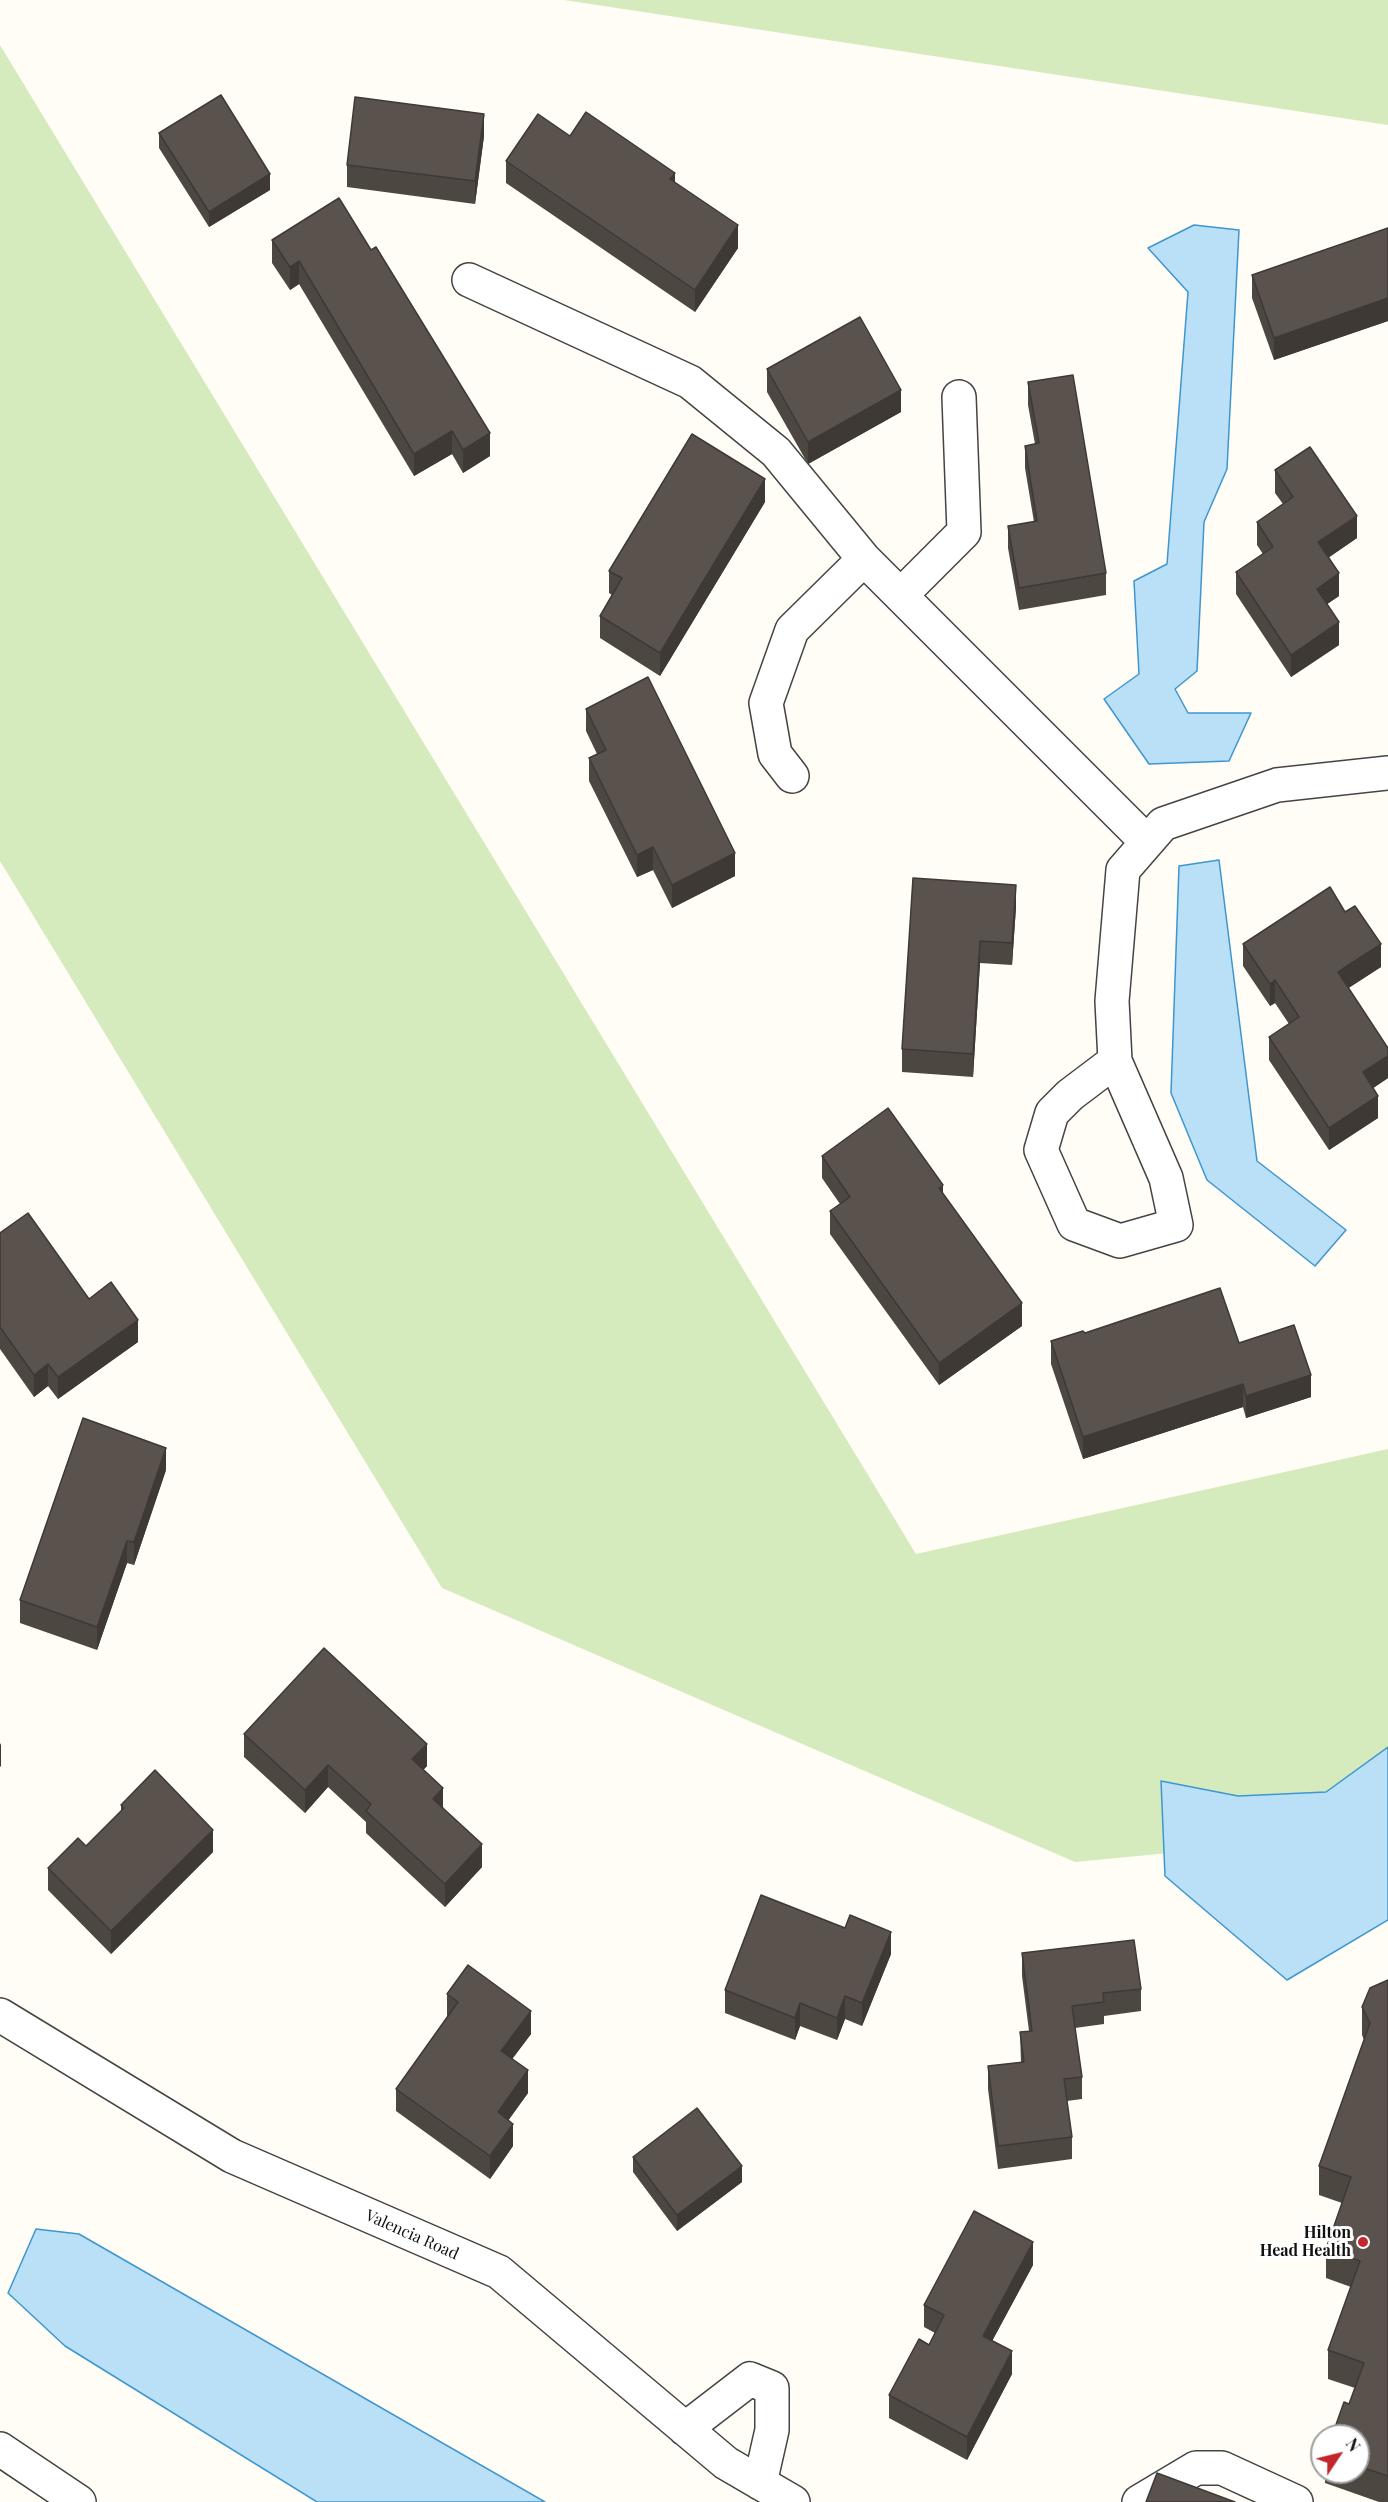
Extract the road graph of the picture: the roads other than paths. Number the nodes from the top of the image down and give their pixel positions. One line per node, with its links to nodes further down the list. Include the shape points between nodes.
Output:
1 (469, 280): 3 (street, via 690,382 776,452)
2 (959, 397): 4 (street, via 964,532)
3 (864, 559): 4 (street); 6 (street, via 792,630 766,703 775,754)
4 (902, 594): 7 (street)
5 (1388, 773): 7 (street, via 1277,785 1163,824)
6 (792, 776)
7 (1147, 842): 8 (street, via 1123,870 1112,1001)
8 (1115, 1061): 8 (street, via 1166,1178 1176,1225 1120,1241 1074,1224 1041,1150 1052,1113)
9 (0, 2015): 10 (street, Valencia Road, via 232,2156 499,2272)
10 (685, 2429): 12 (street, Valencia Road, via 726,2463); 12 (street, via 750,2379 772,2388 772,2430)
11 (0, 2449): 13 (street)
12 (760, 2483): 14 (street, Valencia Road)
13 (79, 2502)
14 (792, 2502)
15 (1139, 2502): 16 (street, via 1196,2468 1222,2468)
16 (1296, 2502)

